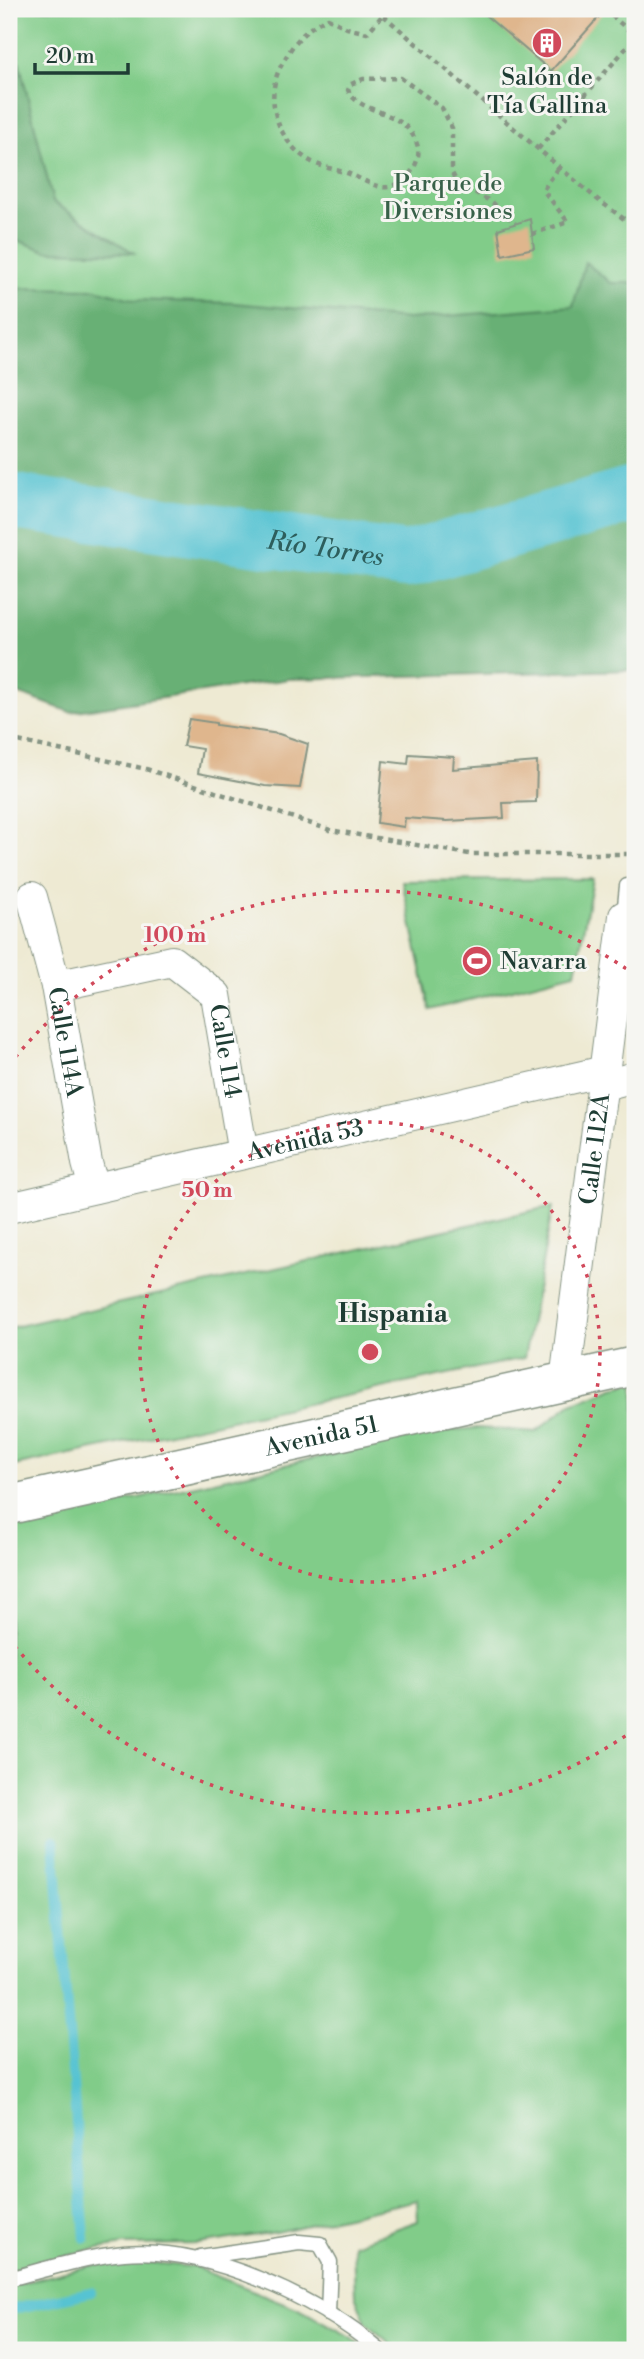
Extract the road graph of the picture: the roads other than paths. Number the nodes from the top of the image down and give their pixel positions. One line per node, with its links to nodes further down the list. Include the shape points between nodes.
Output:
1 (627, 886): 3 (lane)
2 (32, 897): 4 (street, Calle 114A)
3 (630, 916): 6 (street, Calle 112A)
4 (56, 986): 7 (street, Calle 114, via 172,961 216,995); 8 (street, Calle 114A)
5 (635, 1077): 6 (street, Avenida 53)
6 (604, 1078): 7 (street, Avenida 53); 11 (street, Calle 112A)
7 (243, 1154): 8 (street, Avenida 53)
8 (94, 1188): 9 (street, Avenida 53)
9 (9, 1208)
10 (635, 1366): 11 (main road, Avenida 51)
11 (565, 1381): 12 (main road, Avenida 51)
12 (9, 1505)
13 (196, 2257): 14 (lane, via 125,2253); 15 (lane); 15 (lane, via 299,2242 320,2244 330,2262)
14 (9, 2279)
15 (328, 2314): 16 (lane)
16 (379, 2350)

